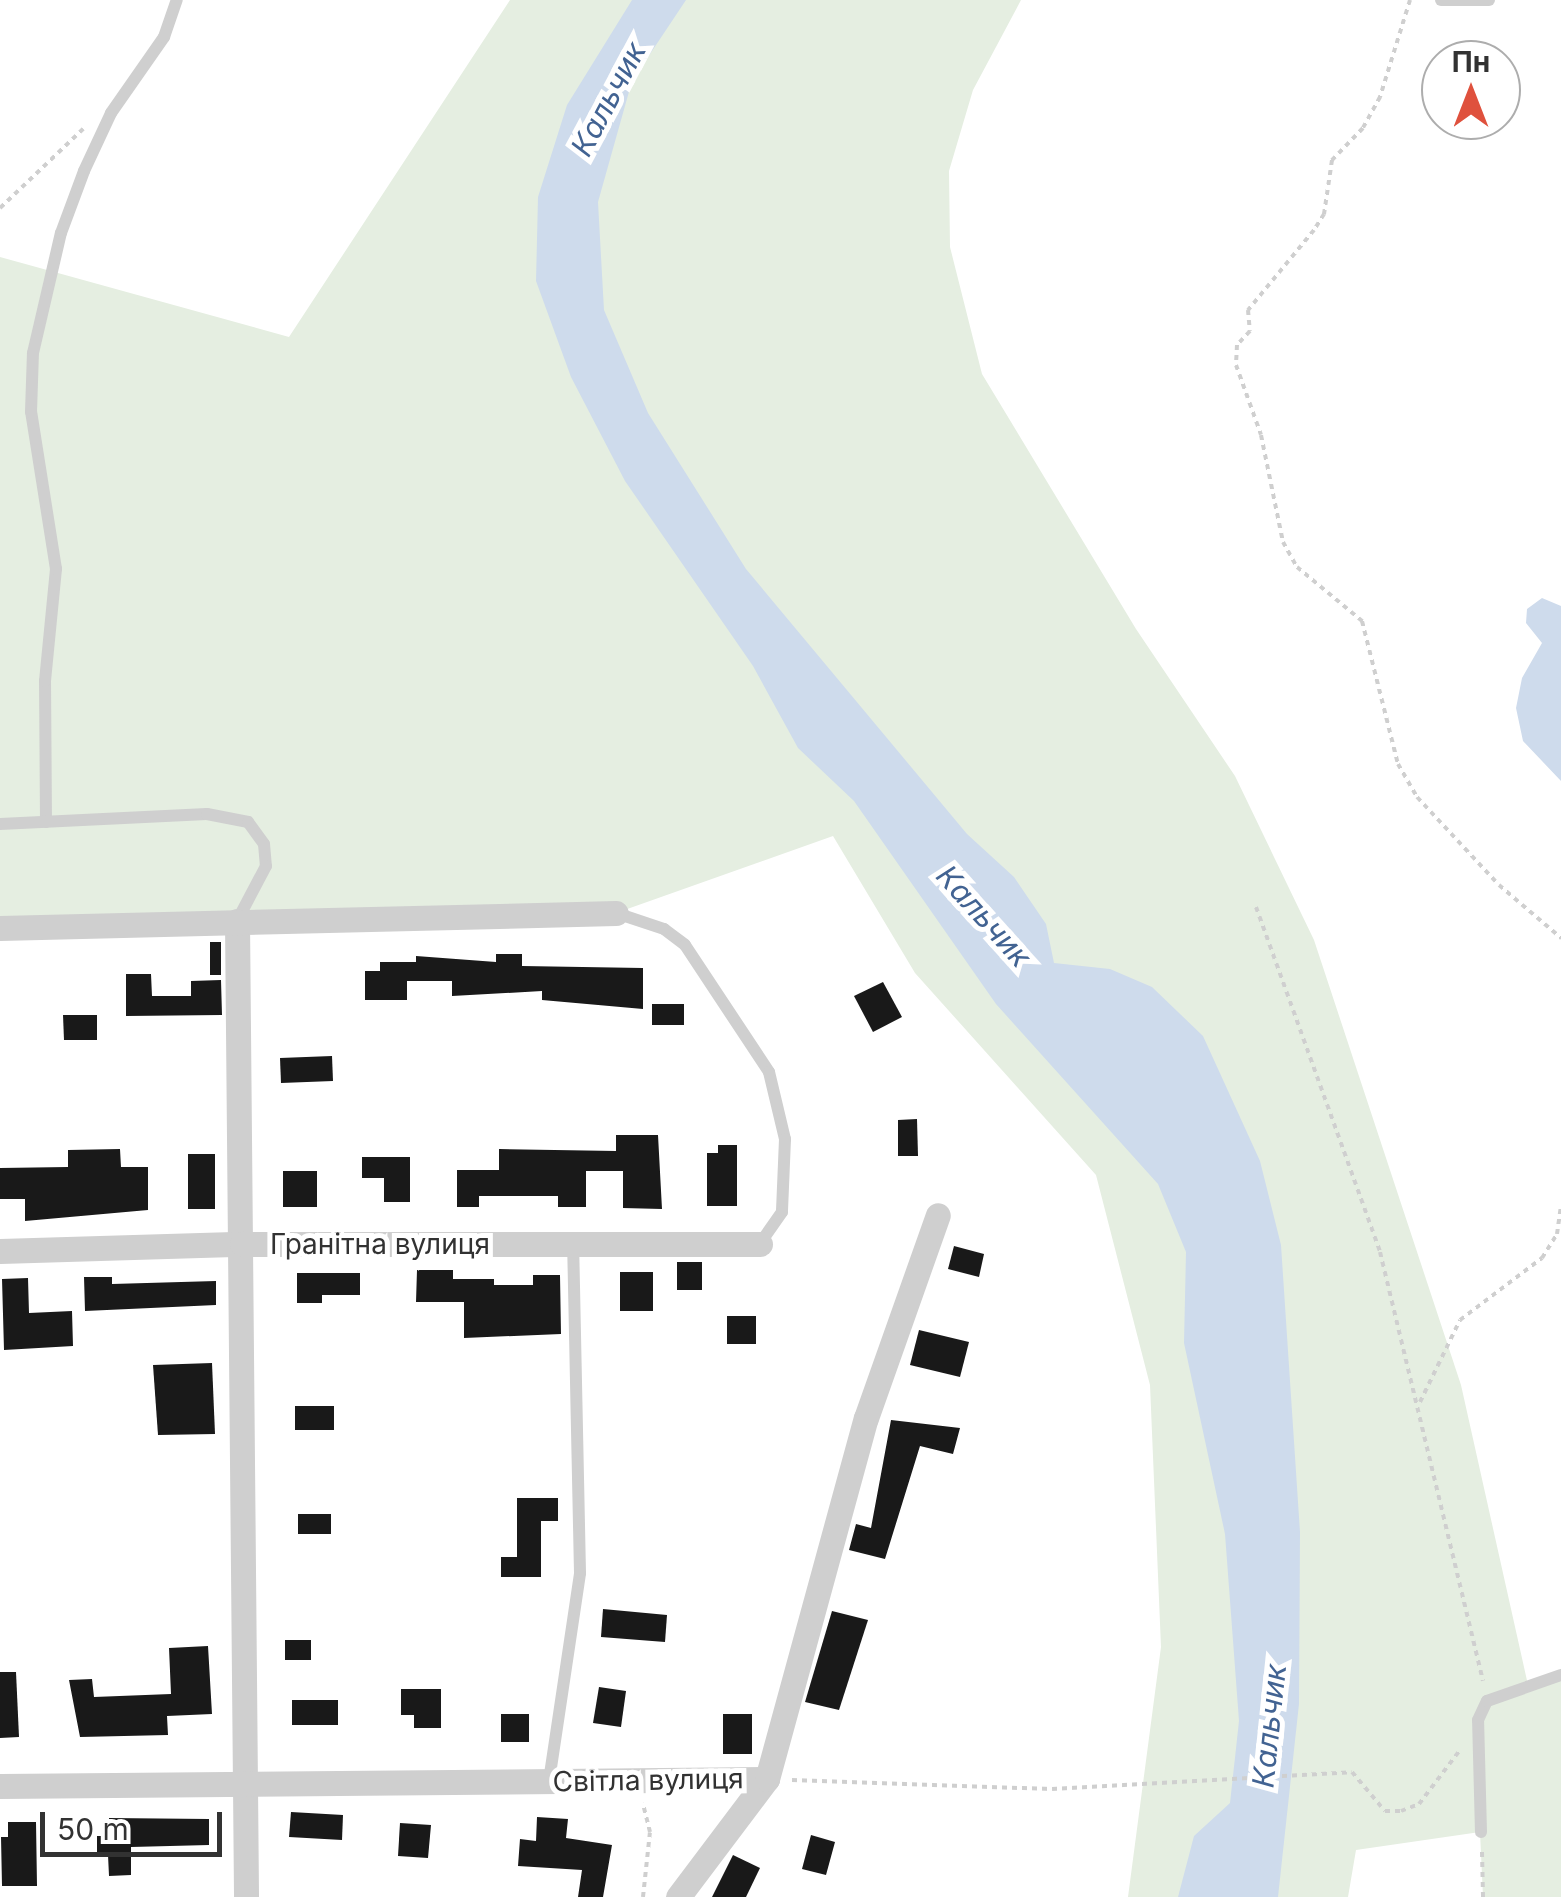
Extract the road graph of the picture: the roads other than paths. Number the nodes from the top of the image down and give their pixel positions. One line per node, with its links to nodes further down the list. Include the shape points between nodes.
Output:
1 (177, 0): 4 (lane, via 164,38 111,113 61,233 33,353 31,412 56,569 45,681)
2 (1440, 0): 3 (lane)
3 (1489, 0)
4 (46, 822): 5 (lane); 7 (lane, via 207,814 248,822 264,844 266,866)
5 (0, 824)
6 (616, 913): 7 (street); 12 (lane, via 664,929 685,945 770,1072 785,1139 782,1212)
7 (238, 922): 8 (street); 10 (street)
8 (0, 928)
9 (938, 1215): 15 (street, Світла вулиця, via 866,1418)
10 (242, 1244): 11 (street, Гранітна вулиця); 13 (street, Гранітна вулиця); 17 (street)
11 (574, 1244): 12 (street, Гранітна вулиця); 16 (lane, via 580,1574)
12 (760, 1244)
13 (0, 1252)
14 (1561, 1674): 19 (lane, via 1487,1701 1478,1720)
15 (767, 1779): 16 (street, Світла вулиця); 21 (street)
16 (548, 1781): 17 (street, Світла вулиця)
17 (244, 1784): 18 (street, Світла вулиця); 20 (street)
18 (0, 1786)
19 (1481, 1832)
20 (246, 1897)
21 (678, 1897)

